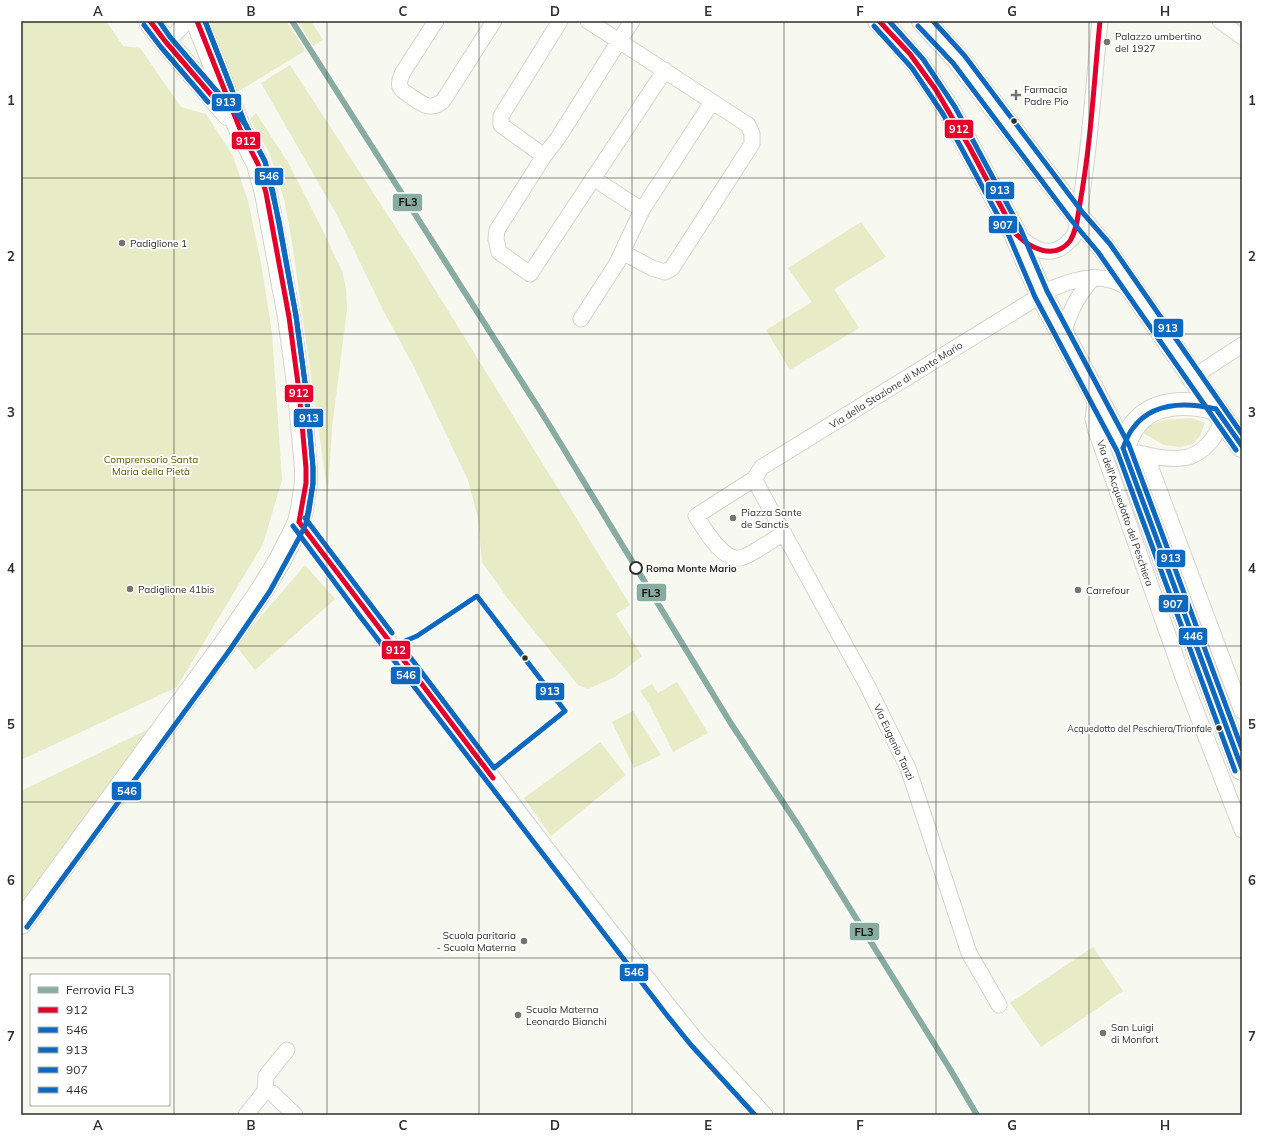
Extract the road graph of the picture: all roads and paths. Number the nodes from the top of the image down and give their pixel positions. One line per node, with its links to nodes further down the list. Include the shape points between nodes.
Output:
1 (150, 21): 14 (main road)
2 (187, 21): 14 (street)
3 (197, 21): 18 (main road)
4 (436, 21): 5 (street, via 399,81 402,90 428,106 438,105 443,101)
5 (494, 21)
6 (560, 21): 19 (street, via 501,116 501,125)
7 (588, 21): 15 (street)
8 (632, 21): 15 (street)
9 (879, 21): 23 (main road, Via dell'Acquedotto del Peschiera, via 918,64 941,98)
10 (923, 21): 22 (main road, via 958,59)
11 (1100, 21): 22 (street, via 1085,175)
12 (1220, 21): 13 (street)
13 (1242, 37)
14 (165, 41): 18 (main road)
15 (619, 41): 16 (street); 19 (street)
16 (665, 70): 17 (street); 20 (street)
17 (712, 102): 21 (street); 24 (street, via 748,125 752,134 752,144 672,268 665,272 652,268)
18 (240, 129): 38 (main road, via 258,164 266,193 289,317 306,468)
19 (544, 156): 20 (street, via 497,230 499,252 530,274)
20 (593, 178): 21 (street)
21 (642, 210): 24 (street)
22 (1078, 217): 23 (street, via 1073,236 1062,248 1055,251 1038,250); 26 (main road)
23 (1015, 233): 27 (main road, Via dell'Acquedotto del Peschiera)
24 (622, 252): 28 (street)
25 (1094, 277): 26 (street, Via della Stazione di Monte Mario, via 1118,282); 27 (street, Via della Stazione di Monte Mario, via 1073,280); 29 (street, via 1072,307)
26 (1136, 293): 31 (main road)
27 (1041, 294): 29 (main road, Via dell'Acquedotto del Peschiera); 37 (street, Via della Stazione di Monte Mario, via 762,467)
28 (581, 319)
29 (1063, 333): 32 (main road, Via dell'Acquedotto del Peschiera)
30 (1242, 345): 31 (street)
31 (1193, 377): 33 (main road)
32 (1096, 396): 35 (main road, Via dell'Acquedotto del Peschiera); 42 (street, Via dell'Acquedotto del Peschiera, via 1093,419 1096,432 1184,680)
33 (1220, 415): 34 (main road); 35 (main road, via 1197,405 1180,404 1154,410 1141,418 1132,428); 36 (street, via 1213,440 1206,448 1192,456 1174,458)
34 (1242, 446)
35 (1123, 448): 36 (street); 41 (main road, Via dell'Acquedotto del Peschiera)
36 (1146, 455): 40 (street)
37 (754, 479): 39 (street); 39 (street, via 696,516 717,547 737,558)
38 (299, 522): 43 (main road, via 264,587 223,647); 49 (street, via 680,1020)
39 (784, 533): 44 (street, Via Eugenio Tanzi, via 867,685 908,768 969,953)
40 (1242, 711)
41 (1242, 769)
42 (1242, 830)
43 (21, 922)
44 (999, 1004)
45 (287, 1050): 46 (street, via 266,1076)
46 (265, 1091): 47 (street); 48 (street, via 272,1093)
47 (246, 1115)
48 (295, 1115)
49 (765, 1115)

